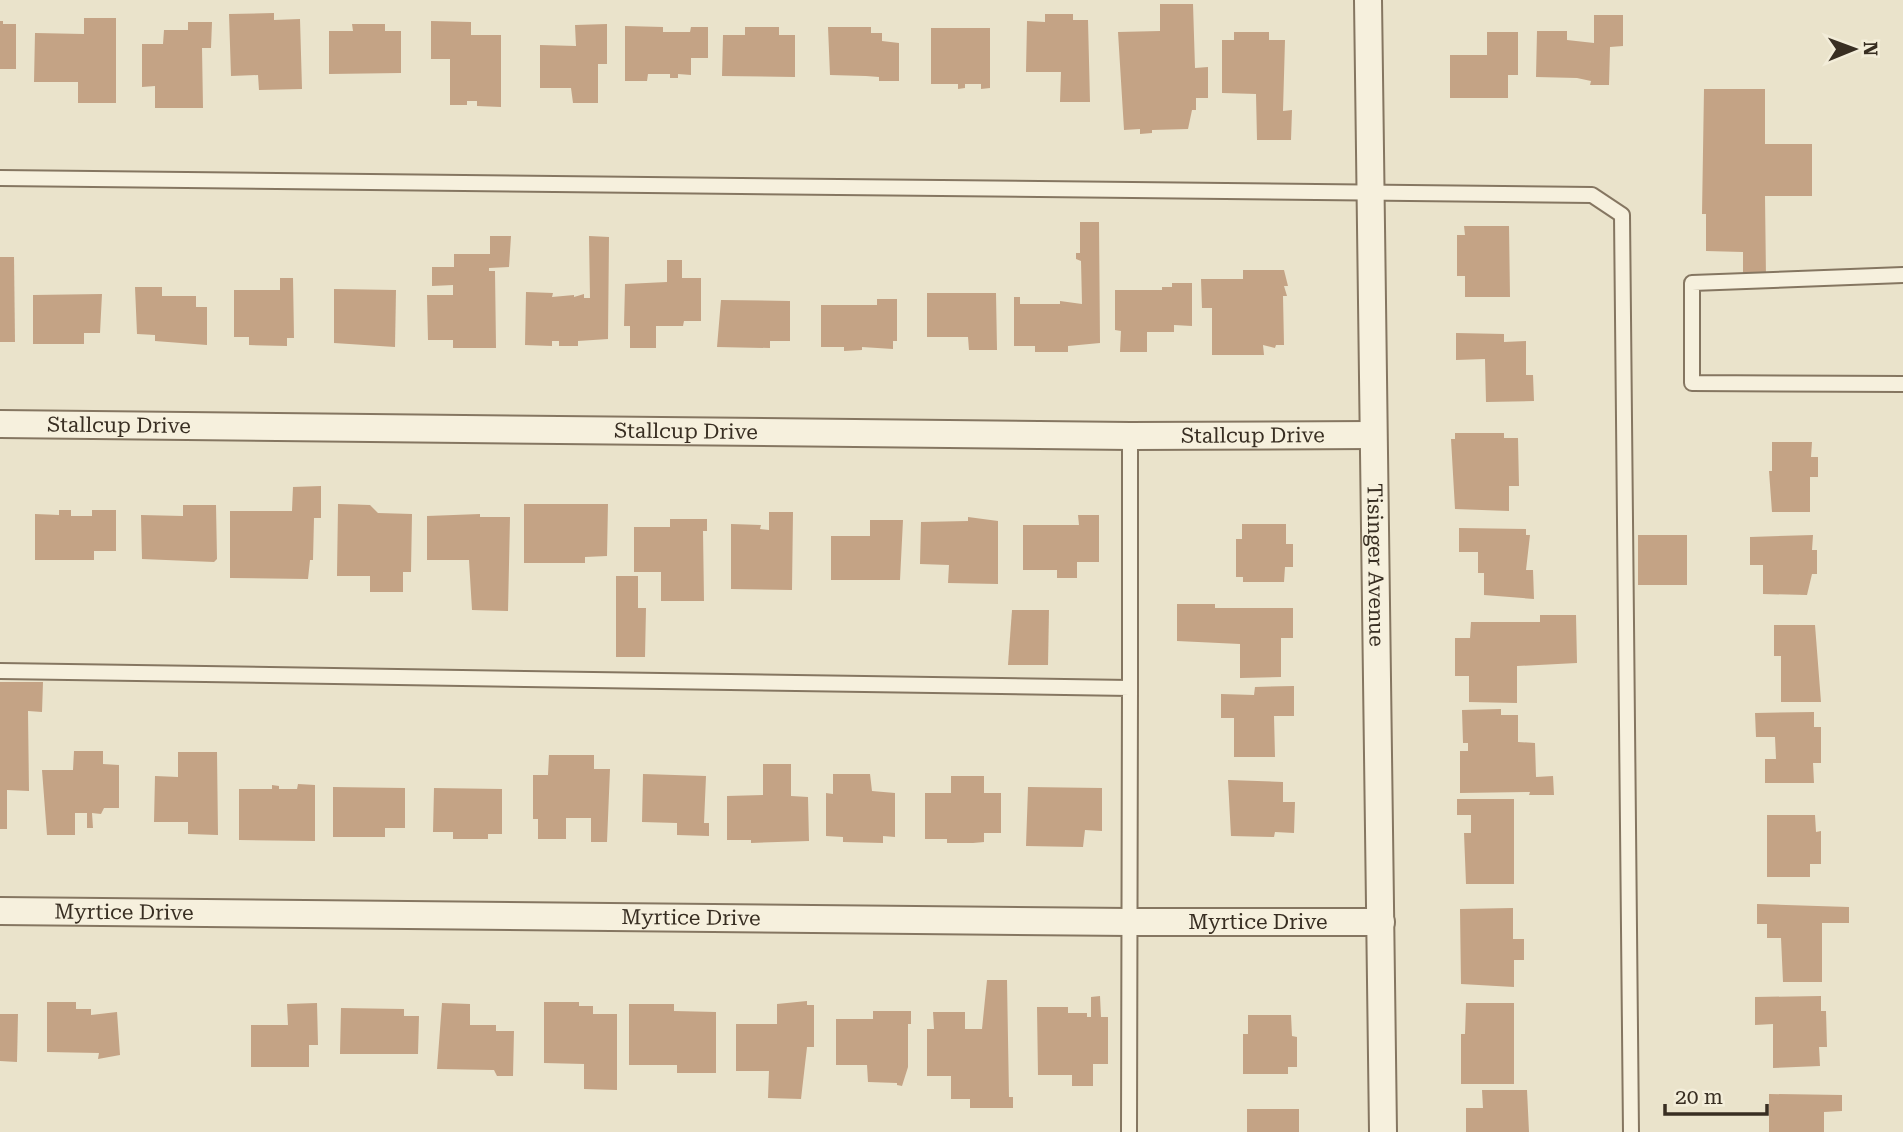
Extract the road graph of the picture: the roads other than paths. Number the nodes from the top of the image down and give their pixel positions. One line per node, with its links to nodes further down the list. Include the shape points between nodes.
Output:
1 (1368, 0): 3 (street, Tisinger Avenue)
2 (0, 178): 3 (lane)
3 (1370, 194): 7 (street, Tisinger Avenue); 16 (lane, via 1592,195 1622,215)
4 (1903, 275): 5 (lane, via 1692,284 1692,383)
5 (1903, 384)
6 (0, 424): 8 (street, Stallcup Drive)
7 (1373, 435): 8 (street, Stallcup Drive); 13 (street, Tisinger Avenue)
8 (1130, 436): 10 (lane)
9 (0, 671): 10 (lane)
10 (1130, 688): 12 (lane)
11 (0, 911): 12 (street, Myrtice Drive)
12 (1129, 922): 13 (street, Myrtice Drive); 14 (lane)
13 (1381, 922): 15 (street, Tisinger Avenue)
14 (1129, 1132)
15 (1383, 1132)
16 (1631, 1132)

